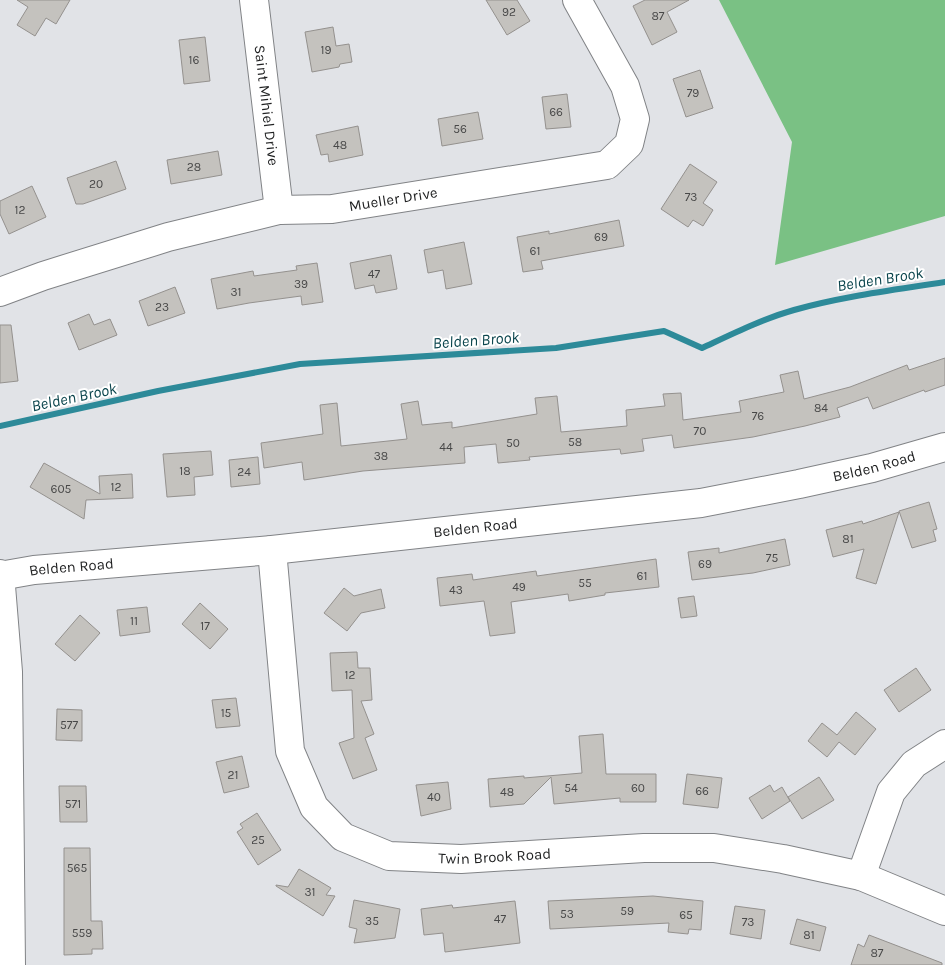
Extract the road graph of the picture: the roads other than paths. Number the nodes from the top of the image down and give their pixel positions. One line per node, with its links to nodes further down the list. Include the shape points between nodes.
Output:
1 (254, 0): 3 (street, Saint Mihiel Drive)
2 (577, 0): 3 (street, Mueller Drive, via 625,86 635,119 629,144 607,164 332,209)
3 (279, 210): 4 (street, Mueller Drive, via 168,237)
4 (0, 292)
5 (945, 447): 6 (street, Belden Road, via 854,472 701,503)
6 (272, 550): 7 (street, Belden Road); 9 (street, Twin Brook Road, via 290,751 314,807 344,837 389,856 452,859 644,848 714,848)
7 (0, 575): 11 (street, via 8,672)
8 (945, 744): 9 (street, via 914,764 891,792)
9 (861, 876): 10 (street, Twin Brook Road)
10 (945, 911)
11 (11, 965)

